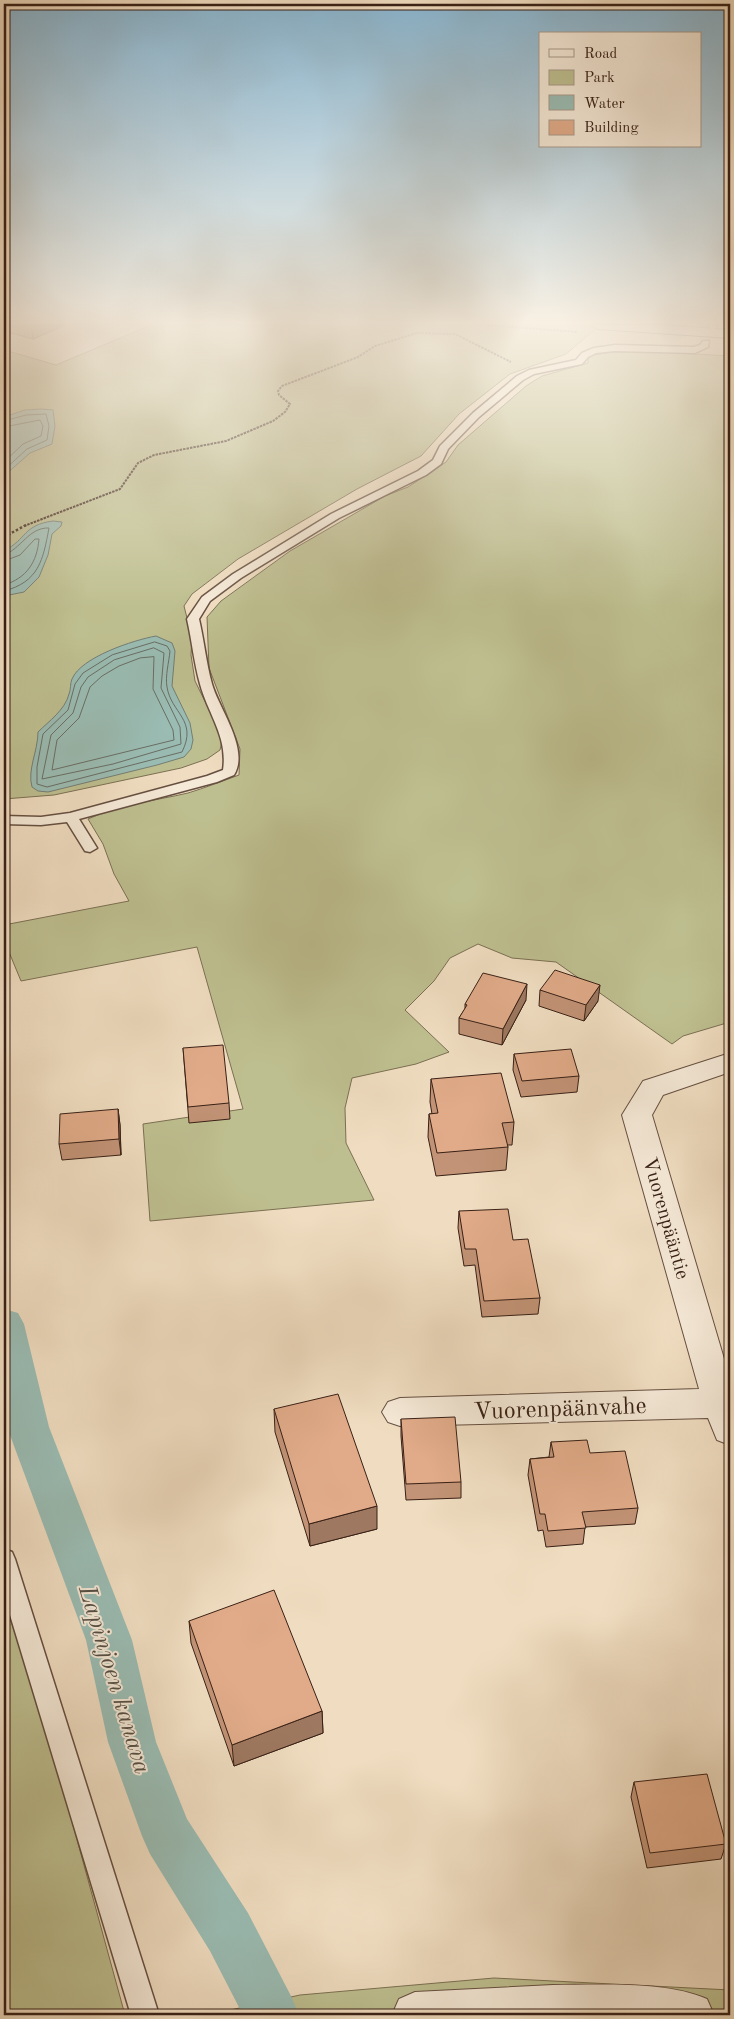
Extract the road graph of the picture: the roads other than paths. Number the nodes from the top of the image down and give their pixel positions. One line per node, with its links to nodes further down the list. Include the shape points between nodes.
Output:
1 (472, 419): 2 (lane, via 444,448 437,462 422,473 296,538 206,599 193,620 207,686 226,728 233,758 229,772)
2 (71, 817): 3 (lane, via 41,821); 4 (lane)
3 (4, 820)
4 (90, 848)
5 (730, 1062): 7 (street, Vuorenpääntie, via 653,1088 637,1114)
6 (400, 1412): 7 (street, Vuorenpäänvahe)
7 (725, 1417)
8 (4, 1560): 9 (lane)
9 (144, 2015)
10 (415, 2015): 11 (street, via 536,2008 648,2010)
11 (691, 2015)

